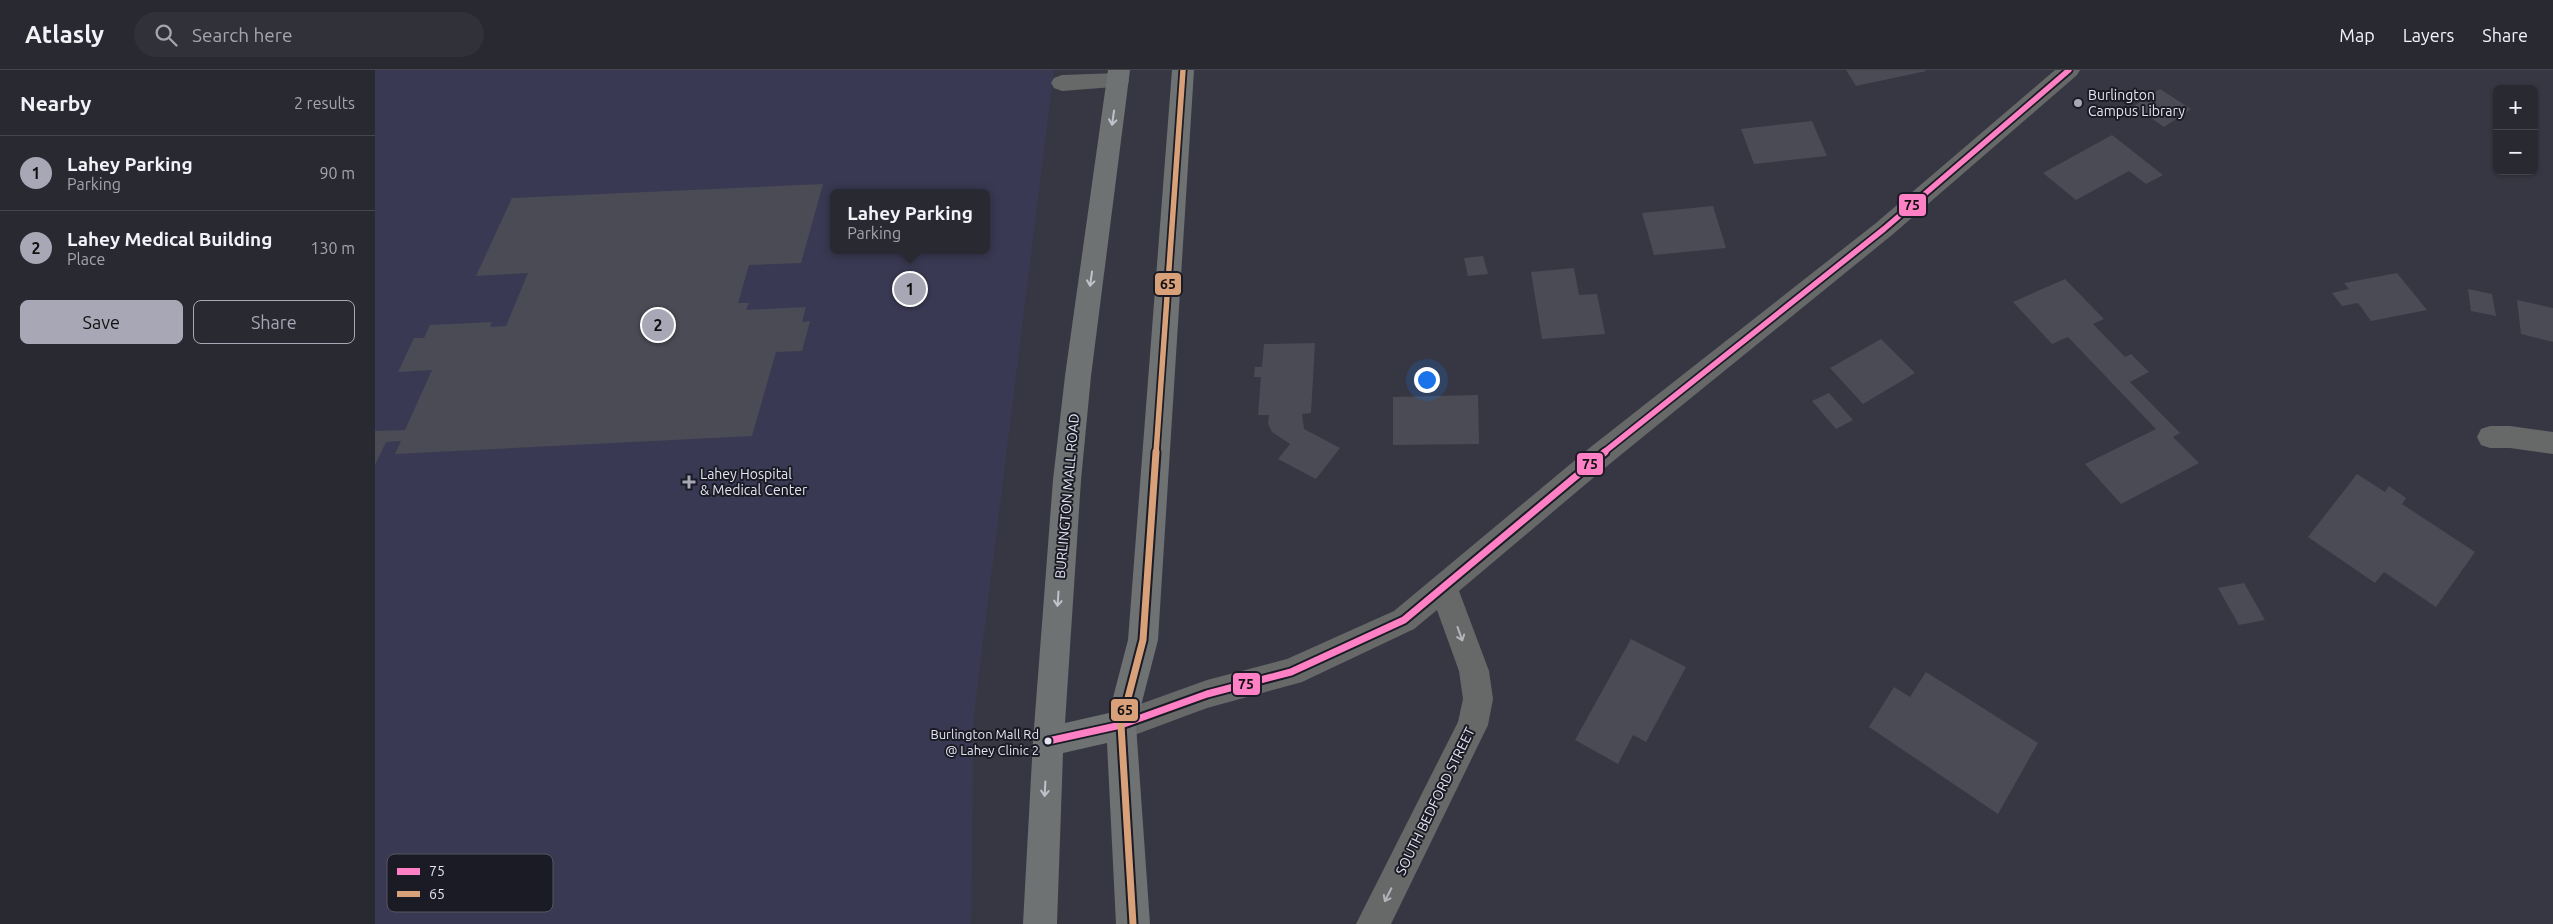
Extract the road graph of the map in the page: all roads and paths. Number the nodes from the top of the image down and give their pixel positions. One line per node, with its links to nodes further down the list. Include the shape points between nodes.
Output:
1 (1183, 70): 8 (main road, via 1143,640)
2 (2069, 70): 7 (street, via 1884,229 1602,454)
3 (1118, 75): 4 (street); 9 (main road, BURLINGTON MALL ROAD, one-way to 9, via 1078,376)
4 (1062, 83)
5 (2489, 437): 6 (street, via 2517,437)
6 (2553, 443)
7 (1443, 588): 8 (street, via 1404,620 1291,672 1207,694); 12 (street, SOUTH BEDFORD STREET, one-way to 12, via 1474,671 1478,699 1473,725)
8 (1121, 725): 9 (main road); 11 (main road)
9 (1047, 741): 10 (main road, BURLINGTON MALL ROAD, one-way to 10)
10 (1040, 924)
11 (1133, 924)
12 (1373, 924)

